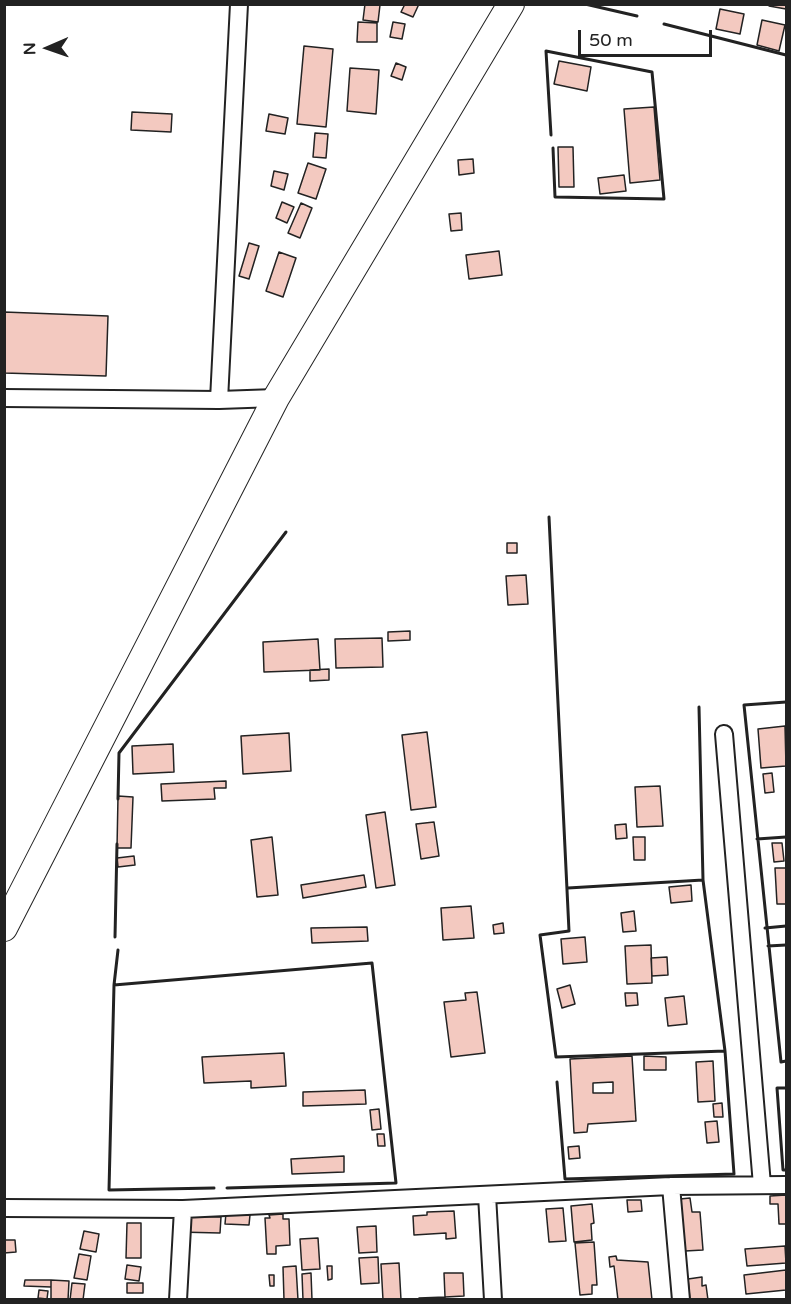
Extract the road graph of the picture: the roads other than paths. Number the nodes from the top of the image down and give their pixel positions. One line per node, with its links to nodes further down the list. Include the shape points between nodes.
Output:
1 (239, 4): 5 (street)
2 (511, 4): 4 (main road)
3 (4, 398): 5 (street)
4 (276, 398): 5 (street); 7 (main road)
5 (219, 400)
6 (724, 734): 8 (street)
7 (4, 928)
8 (762, 1185): 9 (street); 10 (street)
9 (786, 1185)
10 (671, 1186): 11 (street); 16 (street)
11 (487, 1195): 13 (street); 15 (street)
12 (4, 1208): 13 (street)
13 (183, 1209): 14 (street)
14 (178, 1299)
15 (494, 1299)
16 (681, 1299)

